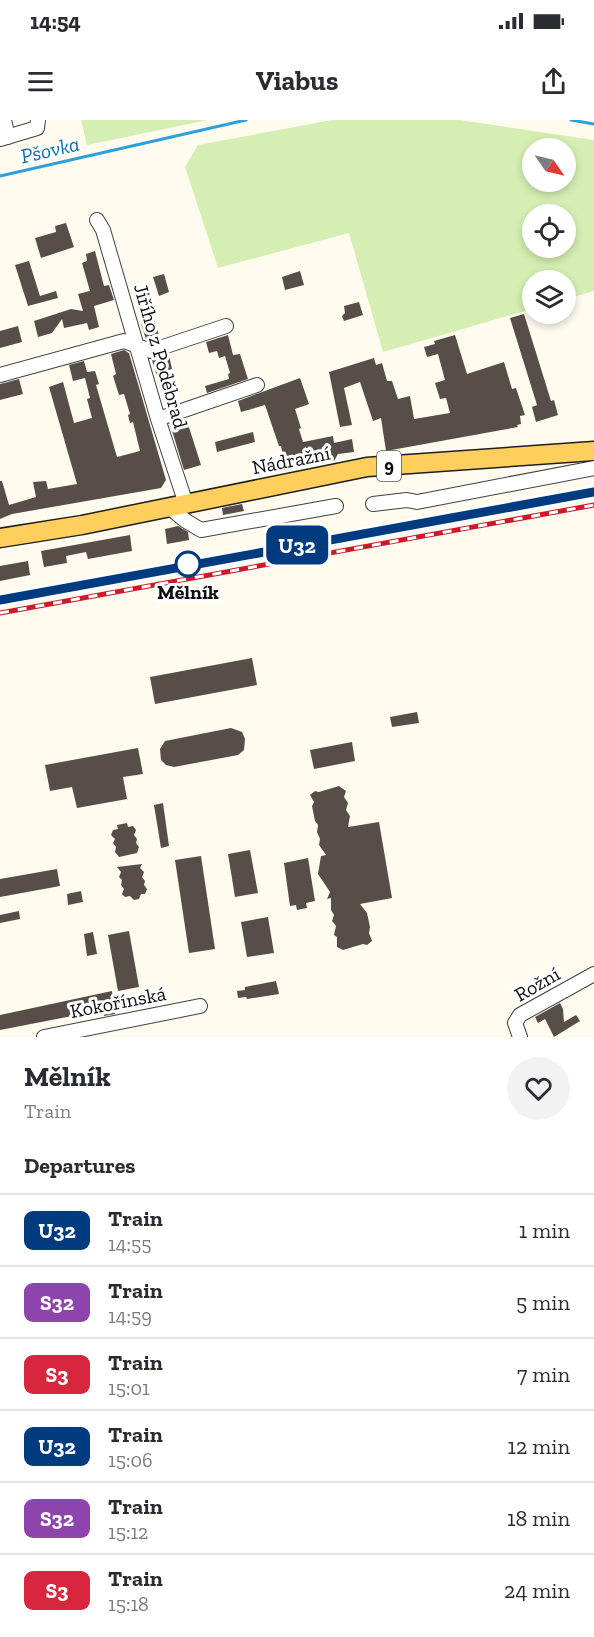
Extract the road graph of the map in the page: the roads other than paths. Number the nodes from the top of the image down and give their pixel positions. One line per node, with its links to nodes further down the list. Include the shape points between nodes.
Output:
1 (4, 120): 3 (street)
2 (38, 120): 3 (street, via 36,128)
3 (4, 138)
4 (97, 220): 6 (street, Jiřího z Poděbrad)
5 (226, 326): 6 (street, via 151,351)
6 (138, 346): 7 (street, via 124,341); 9 (street, Jiřího z Poděbrad)
7 (0, 375)
8 (257, 384): 9 (street)
9 (158, 419): 13 (street, Jiřího z Poděbrad)
10 (594, 451): 13 (main road, Nádražní / 9, via 367,467)
11 (594, 468): 12 (street, via 417,502)
12 (373, 504)
13 (178, 505): 14 (street, via 186,521 201,530); 15 (main road, Nádražní / 9)
14 (336, 506)
15 (0, 538)
16 (594, 974): 19 (street, Rožní, via 520,1015 515,1023)
17 (200, 1006): 18 (street, Kokořínská)
18 (44, 1037)
19 (520, 1037)

